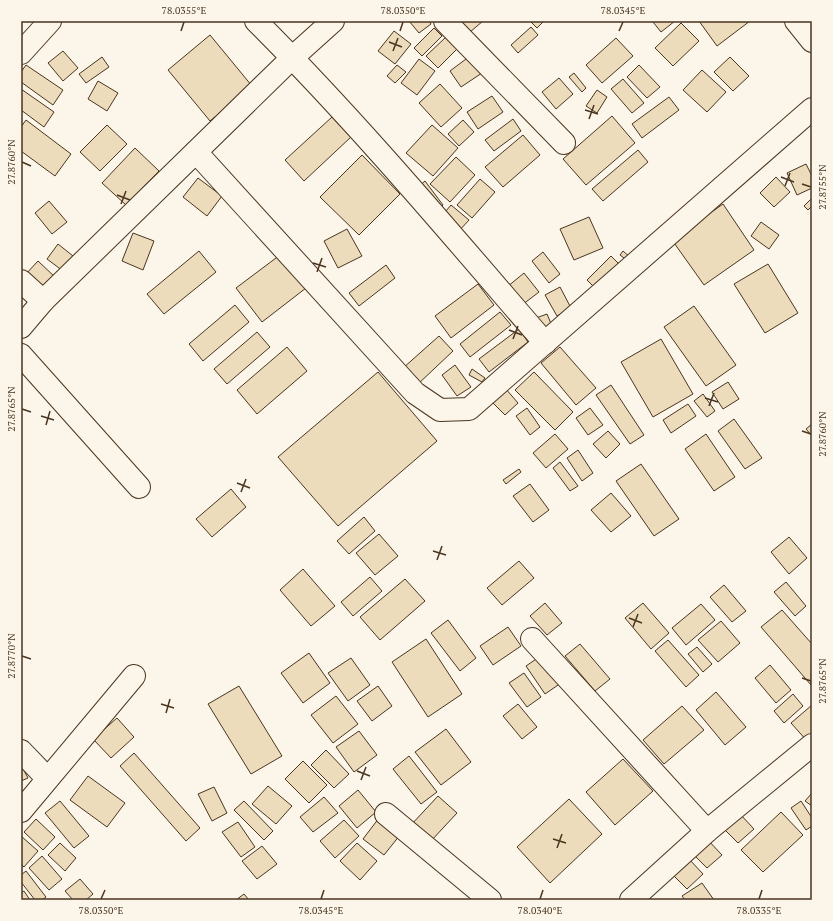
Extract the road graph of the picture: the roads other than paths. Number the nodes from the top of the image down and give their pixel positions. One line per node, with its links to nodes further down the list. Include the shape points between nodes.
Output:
1 (50, 21): 7 (street)
2 (256, 21): 8 (street)
3 (333, 21): 8 (street)
4 (445, 21): 10 (street)
5 (796, 21): 6 (street)
6 (812, 41)
7 (21, 53)
8 (292, 57): 11 (street); 15 (street, via 376,148)
9 (812, 109): 15 (street)
10 (564, 143)
11 (196, 152): 13 (street); 15 (street, via 415,393 440,410 469,409)
12 (21, 281): 13 (street)
13 (43, 301): 14 (street)
14 (21, 327)
15 (545, 343)
16 (21, 355): 17 (street)
17 (139, 487)
18 (532, 639): 25 (street)
19 (134, 676): 22 (street)
20 (812, 745): 25 (street)
21 (21, 751): 22 (street)
22 (47, 778): 23 (street)
23 (21, 810)
24 (386, 814): 26 (street)
25 (707, 831): 27 (street)
26 (490, 900)
27 (632, 900)

